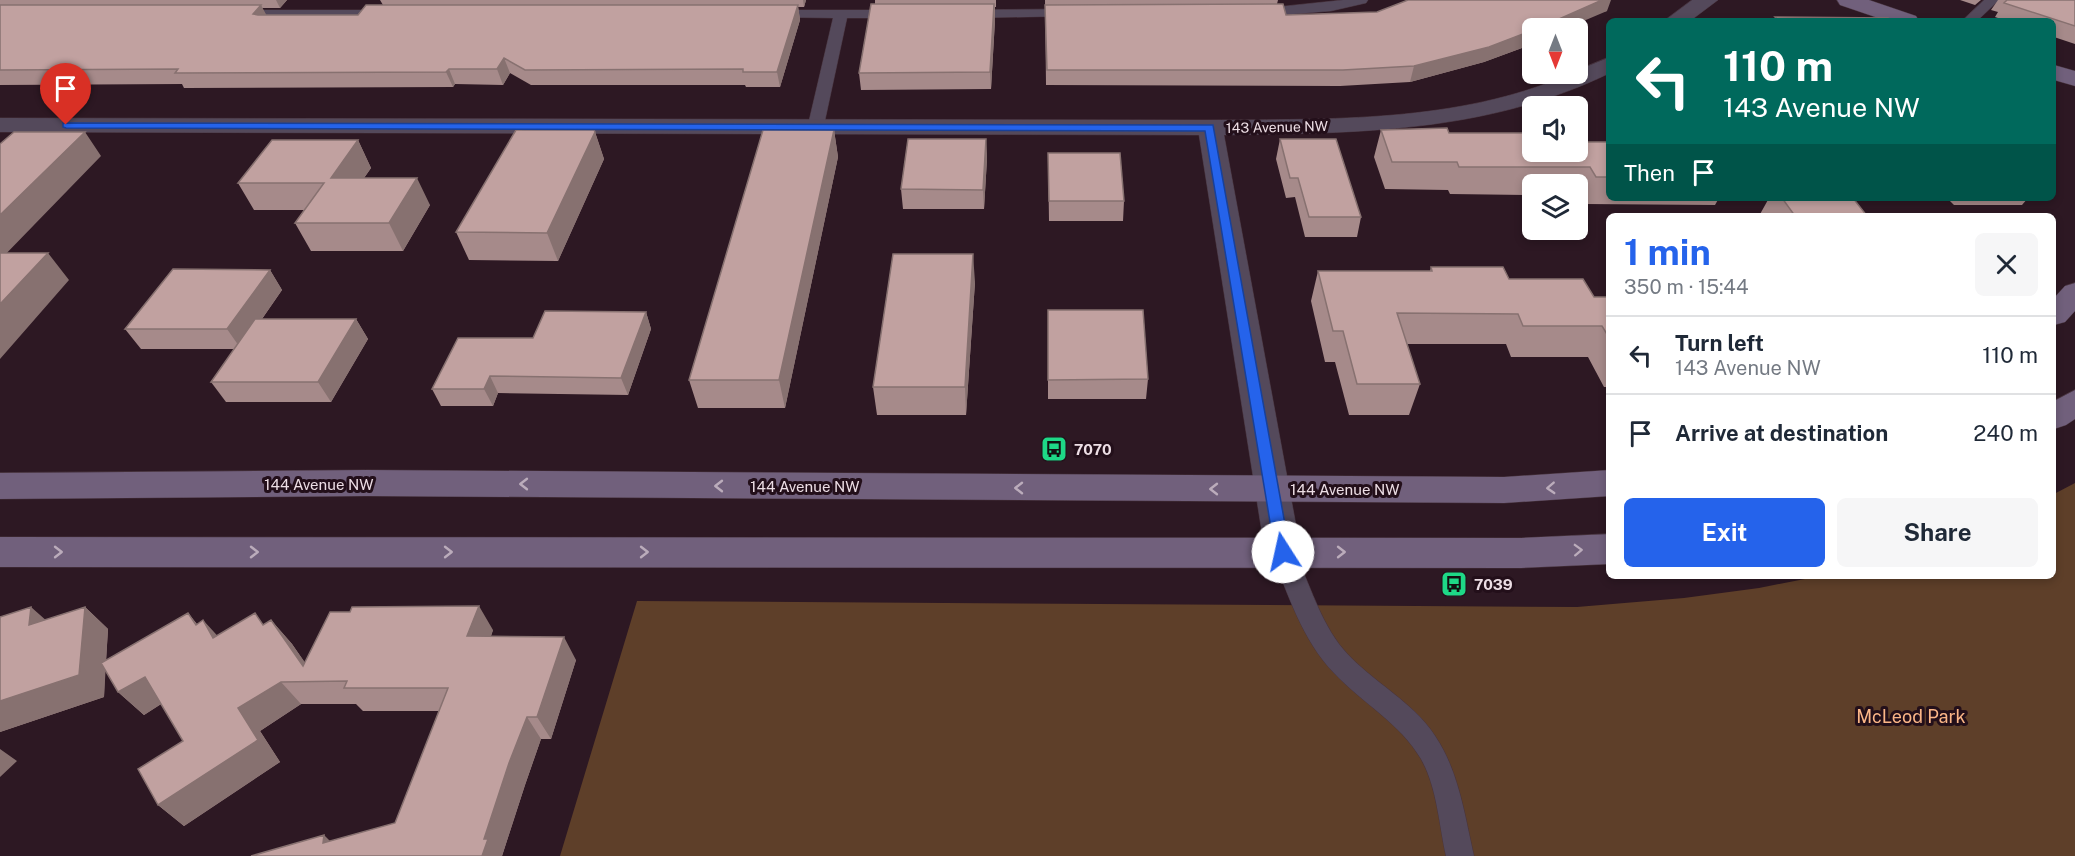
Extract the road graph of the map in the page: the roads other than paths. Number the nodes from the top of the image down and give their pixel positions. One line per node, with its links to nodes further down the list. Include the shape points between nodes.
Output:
1 (1361, 0): 6 (lane, via 1331,7)
2 (1707, 0): 13 (street)
3 (1848, 0): 14 (street)
4 (1992, 0): 15 (lane)
5 (1088, 13): 12 (lane)
6 (1242, 13)
7 (225, 14): 8 (lane)
8 (403, 14)
9 (758, 14): 10 (lane)
10 (841, 14): 11 (lane); 20 (lane)
11 (911, 14)
12 (947, 14)
13 (1680, 18)
14 (1899, 18)
15 (1972, 18)
16 (1606, 66): 21 (street, 143 Avenue NW, via 1548,92 1442,116 1357,125)
17 (2056, 73): 18 (street)
18 (2075, 79)
19 (0, 125): 20 (street, 143 Avenue NW)
20 (816, 126): 21 (street, 143 Avenue NW)
21 (1210, 128): 28 (street)
22 (2075, 293): 23 (street)
23 (2056, 313)
24 (2075, 402): 25 (street)
25 (2056, 416)
26 (1606, 483): 28 (street, 144 Avenue NW, one-way to 28, via 1504,490)
27 (0, 486): 28 (street, 144 Avenue NW, one-way to 27, via 378,483)
28 (1272, 489): 31 (street)
29 (1606, 549): 31 (street, one-way to 29, via 1521,553)
30 (0, 552): 31 (street, one-way to 31)
31 (1283, 552): 32 (lane, via 1321,639 1341,664 1420,735 1432,753)
32 (1460, 856)

